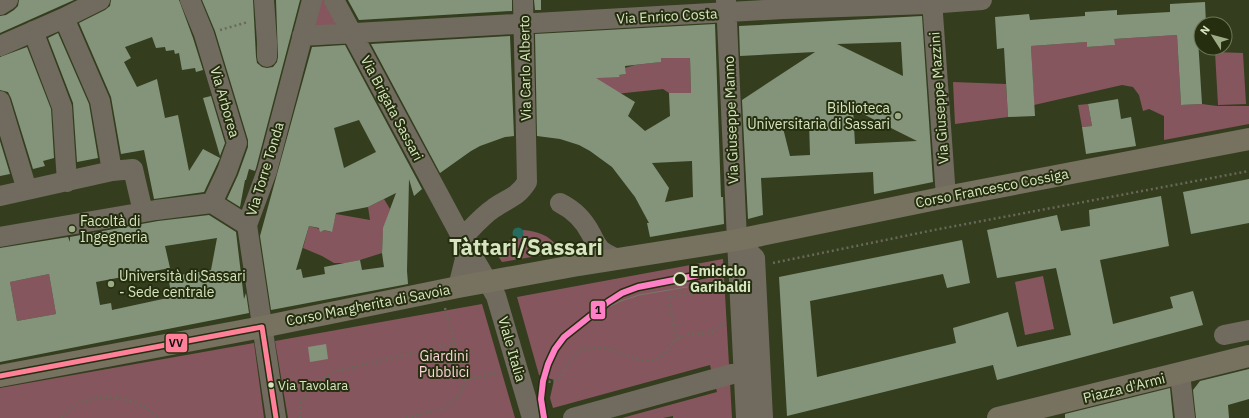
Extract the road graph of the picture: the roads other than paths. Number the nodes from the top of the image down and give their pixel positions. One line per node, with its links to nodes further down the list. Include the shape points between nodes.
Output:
1 (8, 0): 10 (street)
2 (100, 0): 15 (street)
3 (190, 0): 29 (street, Via Arborea, via 204,34 237,143)
4 (312, 0): 19 (street)
5 (334, 0): 18 (street, Via Brigata Sassari)
6 (523, 0): 16 (street, Via Carlo Alberto)
7 (982, 0): 8 (street, Via Enrico Costa)
8 (932, 2): 9 (street, Via Enrico Costa); 28 (street, Via Giuseppe Mazzini)
9 (876, 3): 12 (street, Via Enrico Costa)
10 (0, 4)
11 (783, 4): 12 (street, Via Enrico Costa); 13 (street, Via Enrico Costa)
12 (810, 4)
13 (727, 6): 16 (street, Via Enrico Costa); 36 (street, Via Giuseppe Manno)
14 (264, 9): 21 (street)
15 (64, 18): 17 (street); 24 (street, via 100,101)
16 (524, 24): 18 (street, Via Enrico Costa); 35 (street, Via Carlo Alberto, via 528,182 516,196 493,208)
17 (33, 32): 20 (street); 25 (street, via 62,107)
18 (352, 34): 19 (street); 35 (street, Via Brigata Sassari)
19 (302, 36): 32 (street, Via Torre Tonda, via 267,171)
20 (0, 46)
21 (267, 57)
22 (0, 101): 26 (street)
23 (1249, 139): 28 (main road, Corso Francesco Cossiga)
24 (112, 172): 25 (street); 31 (street, via 133,169)
25 (67, 182): 26 (street)
26 (26, 190): 27 (street)
27 (0, 196)
28 (946, 197): 36 (main road, Corso Francesco Cossiga)
29 (212, 203): 31 (street); 32 (street)
30 (560, 203): 33 (street, via 579,216)
31 (149, 211): 34 (street)
32 (243, 222): 41 (street, Via Torre Tonda)
33 (591, 233): 37 (street, via 601,250); 38 (street, via 586,253)
34 (0, 237)
35 (462, 238): 39 (street, Viale Italia); 40 (street, via 465,259)
36 (736, 240): 37 (main road, Corso Margherita di Savoia); 45 (street, Via Giuseppe Manno); 52 (street, via 755,258)
37 (617, 259): 38 (main road, Corso Margherita di Savoia)
38 (573, 266): 39 (main road, Corso Margherita di Savoia)
39 (488, 283): 40 (main road, Corso Margherita di Savoia); 49 (street, Viale Italia, via 496,296)
40 (458, 287): 41 (main road, Corso Margherita di Savoia)
41 (262, 327): 47 (main road, Corso Margherita di Savoia); 48 (street, Via Torre Tonda)
42 (1249, 330): 43 (street)
43 (1224, 335)
44 (1249, 356): 46 (main road, Piazza d'Armi)
45 (743, 371): 50 (street); 51 (street, Via Giuseppe Manno)
46 (1180, 374): 53 (main road, Piazza d'Armi); 54 (street)
47 (0, 376)
48 (276, 418)
49 (532, 418)
50 (573, 418)
51 (746, 418)
52 (763, 418)
53 (998, 418)
54 (1185, 418)

